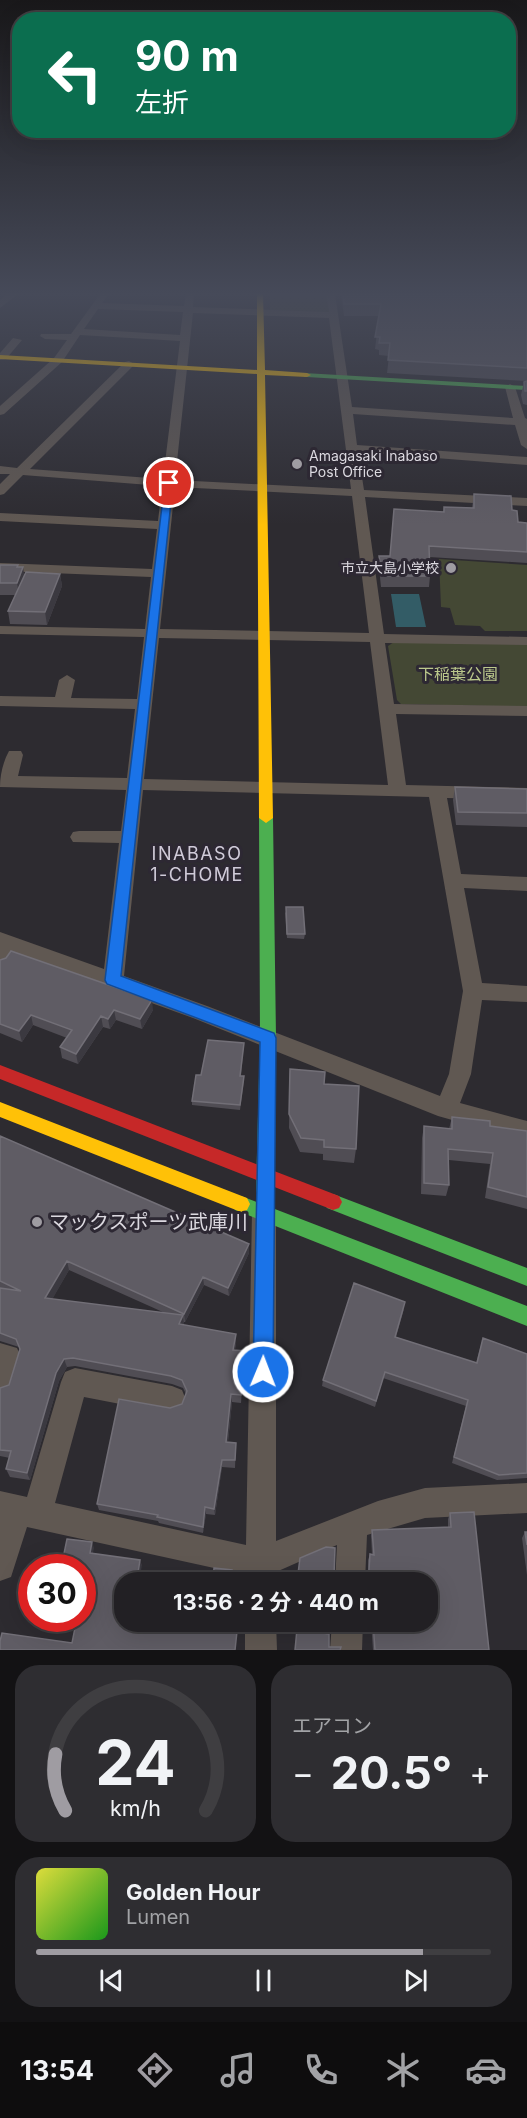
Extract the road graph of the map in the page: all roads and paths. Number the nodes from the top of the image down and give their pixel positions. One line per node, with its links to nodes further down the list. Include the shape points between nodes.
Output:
1 (46, 371): 11 (street)
2 (122, 371): 17 (street)
3 (182, 371): 18 (street)
4 (245, 371): 6 (main road)
5 (340, 371): 7 (street)
6 (261, 372): 7 (main road); 19 (main road)
7 (341, 377): 8 (main road); 10 (street)
8 (510, 387): 9 (main road); 12 (street)
9 (527, 388)
10 (346, 410): 12 (street); 14 (street)
11 (0, 412)
12 (524, 422): 13 (street)
13 (527, 445)
14 (351, 448): 15 (street); 21 (street)
15 (527, 461)
16 (0, 470): 17 (street)
17 (18, 473): 18 (street); 20 (street)
18 (169, 483): 19 (street); 24 (street)
19 (263, 488): 21 (street); 29 (main road)
20 (0, 491)
21 (358, 494): 22 (street); 30 (street)
22 (527, 502)
23 (0, 517): 24 (street)
24 (164, 525): 26 (street)
25 (0, 567): 26 (street)
26 (158, 573): 28 (street)
27 (0, 630): 28 (street)
28 (152, 634): 29 (street); 35 (street)
29 (264, 636): 30 (street); 41 (main road)
30 (376, 639): 31 (street); 36 (street)
31 (527, 641)
32 (67, 680): 34 (street)
33 (0, 701): 34 (street)
34 (62, 702): 35 (street)
35 (145, 704): 40 (street)
36 (387, 709): 37 (street); 42 (street)
37 (527, 711)
38 (15, 756): 39 (street)
39 (4, 782): 40 (street)
40 (135, 785): 41 (street); 46 (street)
41 (266, 789): 42 (street); 53 (main road)
42 (398, 791): 43 (street)
43 (437, 792): 44 (street); 47 (street)
44 (527, 794)
45 (79, 837): 46 (street)
46 (129, 837): 50 (street)
47 (453, 881): 48 (street); 51 (street)
48 (527, 884)
49 (4, 949): 50 (street)
50 (113, 980): 53 (street)
51 (472, 991): 52 (street); 56 (street, via 460,1074)
52 (527, 994)
53 (268, 1038): 56 (street); 58 (main road)
54 (0, 1072): 58 (main road)
55 (0, 1109): 59 (main road)
56 (446, 1109): 57 (street)
57 (527, 1131)
58 (266, 1174): 59 (main road); 60 (main road)
59 (264, 1212): 61 (main road); 70 (street)
60 (527, 1277)
61 (527, 1316)
62 (0, 1356): 63 (street, via 8,1357)
63 (0, 1382)
64 (172, 1400): 66 (street, via 75,1382)
65 (527, 1498): 67 (street, via 425,1503)
66 (18, 1510): 68 (street); 69 (street)
67 (353, 1525): 71 (street); 72 (street)
68 (0, 1566)
69 (257, 1572)
70 (261, 1572)
71 (263, 1572)
72 (351, 1572)
73 (261, 1632): 75 (street)
74 (347, 1632): 76 (street)
75 (261, 1650)
76 (346, 1650)

